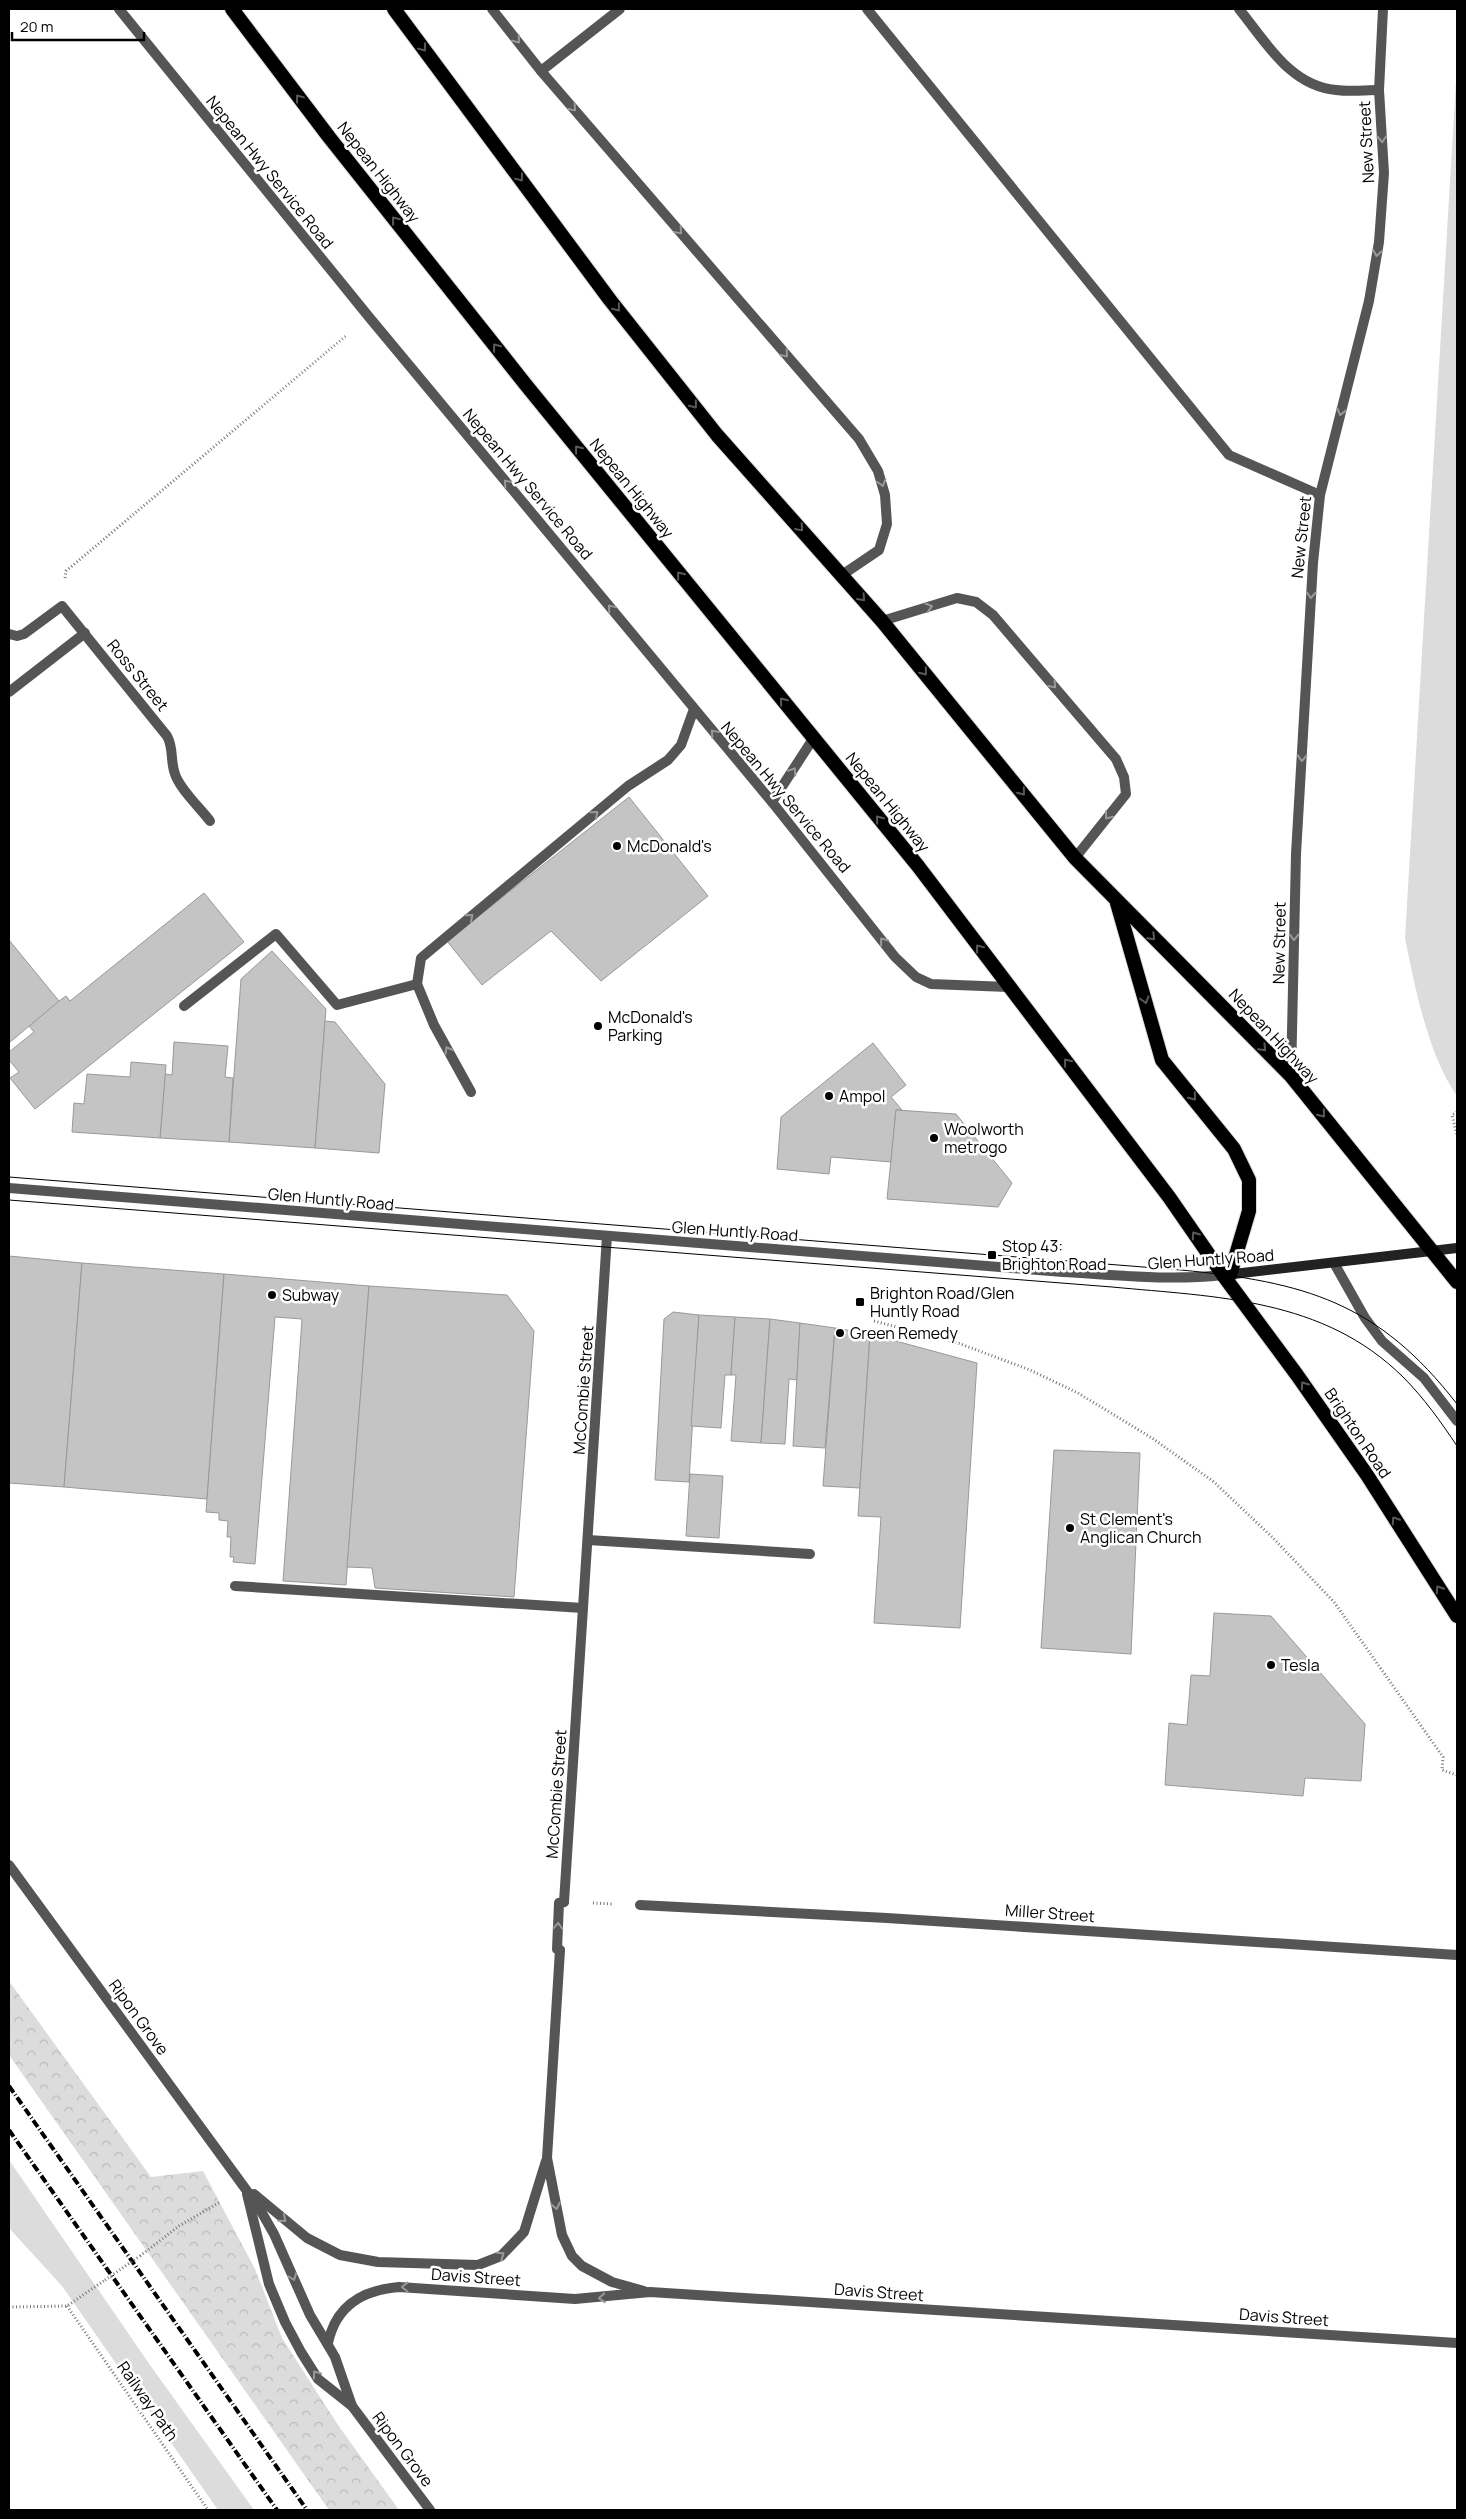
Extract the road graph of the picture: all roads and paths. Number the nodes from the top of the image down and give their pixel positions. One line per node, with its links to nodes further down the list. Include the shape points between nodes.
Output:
1 (119, 9): 11 (street, Nepean Hwy Service Road)
2 (232, 9): 20 (highway, Nepean Highway, one-way to 2, via 526,385)
3 (394, 9): 13 (highway, Nepean Highway, one-way to 13, via 610,300 717,435)
4 (492, 9): 9 (street, one-way to 9)
5 (620, 9): 9 (street)
6 (867, 9): 12 (street, via 1229,456)
7 (1239, 9): 10 (street, via 1294,76 1336,90)
8 (1383, 9): 10 (street, New Street)
9 (541, 71): 13 (street, one-way to 13, via 859,439 873,463 885,495 887,524 879,550)
10 (1379, 90): 12 (street, New Street, one-way to 12, via 1384,173 1379,242 1369,301)
11 (369, 317): 14 (path, via 66,571); 19 (street, Nepean Hwy Service Road, one-way to 11)
12 (1320, 494): 28 (street, New Street, one-way to 28, via 1296,854)
13 (842, 576): 15 (highway, Nepean Highway, one-way to 15)
14 (62, 606): 16 (street, Ross Street); 17 (street, via 24,634)
15 (882, 620): 23 (highway, Nepean Highway, one-way to 23); 23 (street, one-way to 23, via 958,598 976,602 993,615 1116,759 1124,777 1126,794)
16 (85, 633): 18 (street); 22 (street, Ross Street, via 167,736 178,780)
17 (9, 634)
18 (9, 692)
19 (694, 709): 21 (street, Nepean Hwy Service Road, one-way to 19); 25 (street, one-way to 19, via 421,958 628,786 668,760 681,745)
20 (813, 739): 21 (street, one-way to 20); 26 (highway, Nepean Highway, one-way to 20, via 918,866)
21 (772, 802): 26 (street, Nepean Hwy Service Road, one-way to 21, via 947,986 931,984 916,977)
22 (210, 821)
23 (1075, 858): 24 (highway, Nepean Highway)
24 (1117, 902): 28 (highway, Nepean Highway, one-way to 28); 37 (highway, one-way to 37, via 1162,1060 1234,1149 1249,1180 1249,1211)
25 (417, 984): 27 (street, via 337,1005 276,934); 29 (street, one-way to 25, via 434,1025)
26 (1008, 987): 37 (highway, Nepean Highway, one-way to 26)
27 (184, 1006)
28 (1291, 1076): 35 (highway, Nepean Highway, one-way to 35)
29 (472, 1092)
30 (1457, 1112): 31 (path, via 1452,1116)
31 (1457, 1135)
32 (9, 1188): 33 (street, Glen Huntly Road)
33 (607, 1236): 37 (street, Glen Huntly Road, via 1134,1278); 41 (street, McCombie Street)
34 (1457, 1248): 35 (main road, Glen Huntly Road)
35 (1432, 1250): 36 (main road, Glen Huntly Road); 38 (highway)
36 (1334, 1263): 37 (main road, Glen Huntly Road); 40 (street, via 1382,1341 1424,1378)
37 (1226, 1275): 45 (highway, Brighton Road, one-way to 37, via 1362,1467)
38 (1457, 1282)
39 (874, 1321): 46 (path, via 958,1344 1030,1370 1078,1393 1152,1438 1214,1482 1334,1602 1444,1758 1442,1770)
40 (1457, 1421)
41 (588, 1540): 42 (street); 44 (street, McCombie Street)
42 (810, 1554)
43 (235, 1586): 44 (street)
44 (583, 1608): 48 (street, McCombie Street)
45 (1457, 1616)
46 (1457, 1774)
47 (9, 1865): 52 (street, Ripon Grove)
48 (564, 1902): 49 (path); 51 (street, McCombie Street, one-way to 48, via 560,1950 557,1949 559,1903)
49 (640, 1905): 50 (street, Miller Street)
50 (1457, 1955)
51 (547, 2158): 52 (street, Davis Street, one-way to 51, via 307,2238 340,2255 378,2262 478,2265 502,2256 524,2232); 53 (street, McCombie Street, one-way to 53, via 562,2235 572,2256 582,2266 612,2282)
52 (246, 2188): 54 (path, bridge, via 178,2226); 56 (street, Ripon Grove, one-way to 56, via 274,2234 304,2302); 58 (street, Ripon Grove, one-way to 52, via 318,2379 291,2335 266,2274)
53 (650, 2292): 56 (street, Davis Street, one-way to 56, via 575,2300 382,2288 353,2301 333,2327); 57 (street, Davis Street)
54 (67, 2306): 55 (path); 59 (path, Railway Path)
55 (9, 2307)
56 (328, 2343): 58 (street, Ripon Grove, via 340,2366)
57 (1457, 2343)
58 (352, 2406): 60 (street, Ripon Grove)
59 (208, 2510)
60 (430, 2510)

